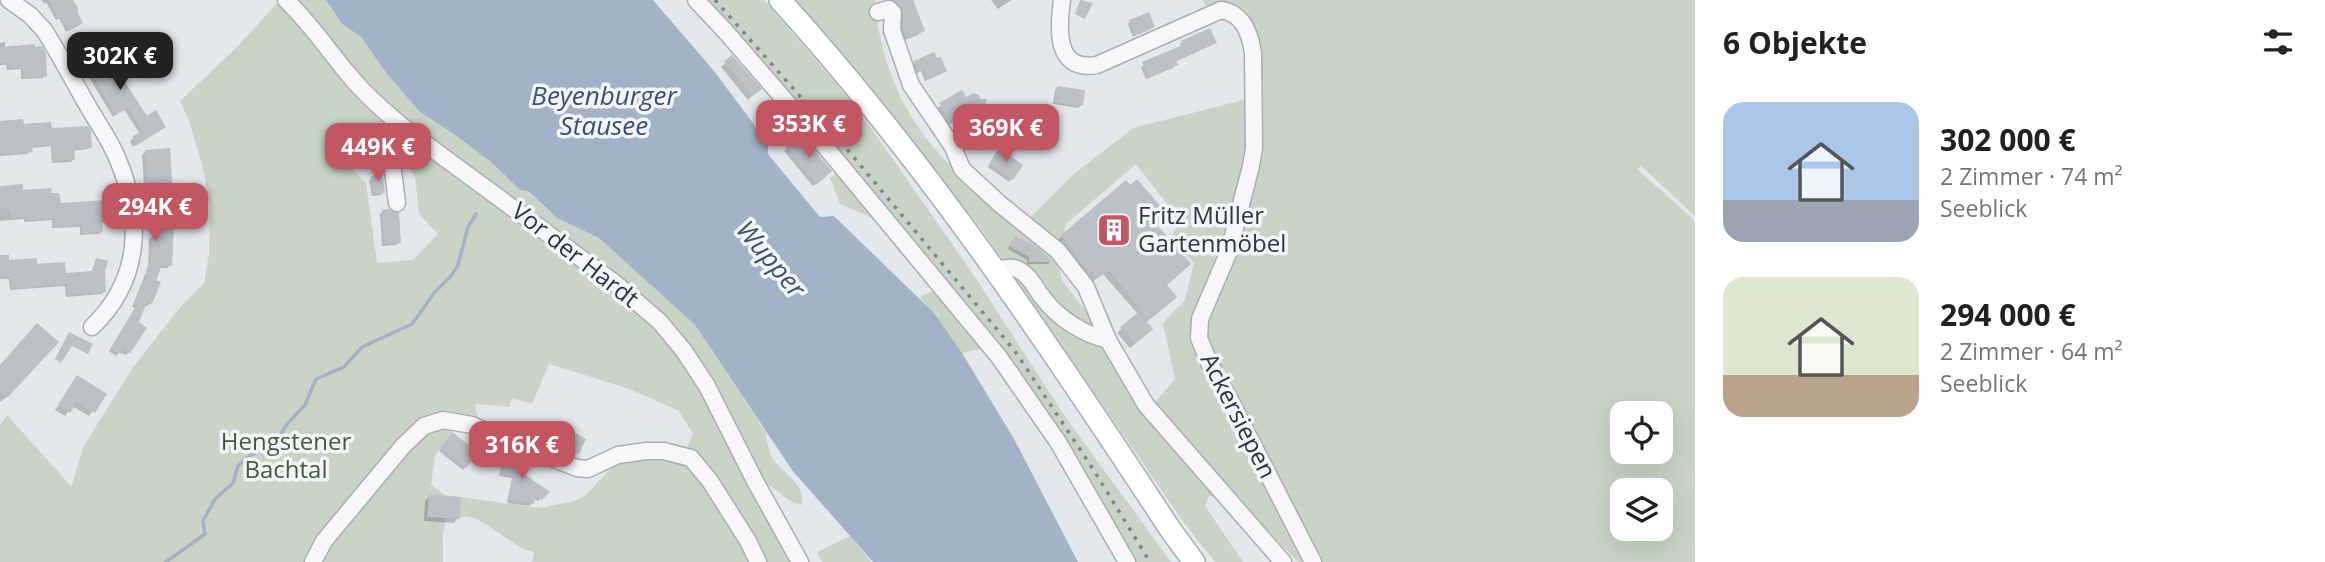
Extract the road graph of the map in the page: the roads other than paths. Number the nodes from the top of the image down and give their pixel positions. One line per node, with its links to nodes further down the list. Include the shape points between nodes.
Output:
1 (9, 0): 10 (street, via 30,15 52,43 117,158 129,191 135,216 130,263 109,311)
2 (286, 0): 14 (street, Vor der Hardt, via 384,111 660,322 707,386)
3 (696, 0): 15 (street, via 828,150 999,357 1058,442)
4 (780, 0): 9 (main road, via 893,132)
5 (1062, 0): 18 (street, Ackersiepen, via 1063,46 1069,60 1080,66 1097,65 1221,10 1244,22 1253,53 1252,157 1229,251 1200,318 1199,338)
6 (878, 12): 11 (street, via 889,9 893,13 892,30 911,85 953,147 962,169 1058,251 1086,287)
7 (392, 163): 8 (street)
8 (397, 203)
9 (995, 270): 11 (street, via 1017,269 1058,314 1088,336); 16 (main road)
10 (92, 327)
11 (1108, 340): 17 (street, via 1146,405)
12 (313, 562): 13 (street, via 324,541 414,435 436,421 484,430 514,447 577,468 588,469 618,455 646,451 691,458 710,481)
13 (758, 562)
14 (800, 562)
15 (1127, 562)
16 (1195, 562)
17 (1283, 562)
18 (1313, 562)

